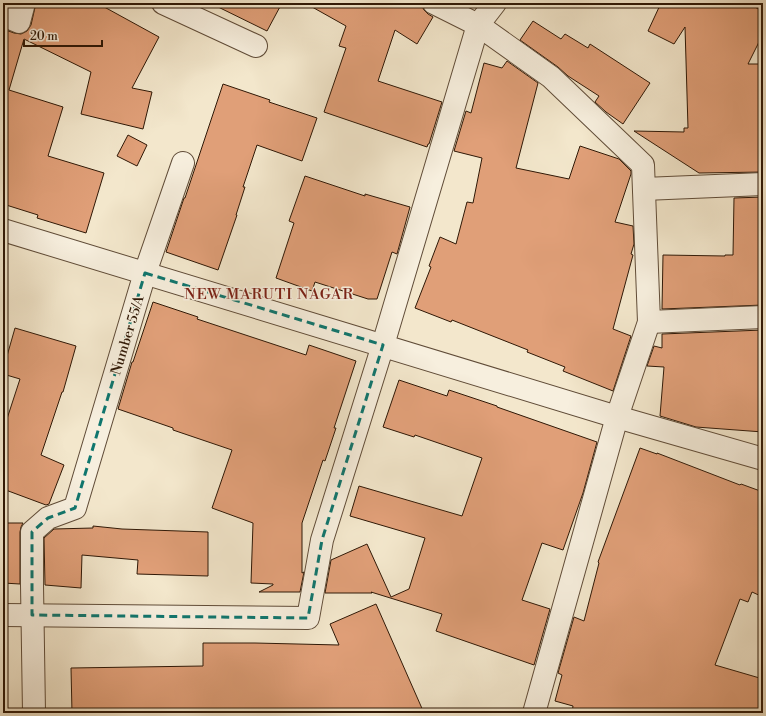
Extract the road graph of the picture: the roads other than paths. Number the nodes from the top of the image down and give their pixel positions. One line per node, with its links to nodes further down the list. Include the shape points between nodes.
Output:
1 (24, 3): 5 (street, via 19,22)
2 (164, 3): 7 (street)
3 (434, 3): 6 (street)
4 (495, 3): 6 (street)
5 (3, 15)
6 (478, 25): 10 (street, via 551,77 643,165); 15 (street)
7 (256, 46)
8 (183, 163): 12 (street, Number 55/A)
9 (763, 184): 10 (street)
10 (644, 189): 14 (street)
11 (3, 230): 12 (street)
12 (145, 273): 15 (street); 19 (street, Number 55/A, via 75,508 48,518 32,532)
13 (763, 317): 14 (street)
14 (649, 322): 16 (street)
15 (383, 345): 16 (street); 19 (street, via 322,540 308,618)
16 (617, 417): 17 (street); 21 (street)
17 (763, 459)
18 (3, 615): 19 (street)
19 (32, 615): 20 (street)
20 (34, 713)
21 (534, 713)

